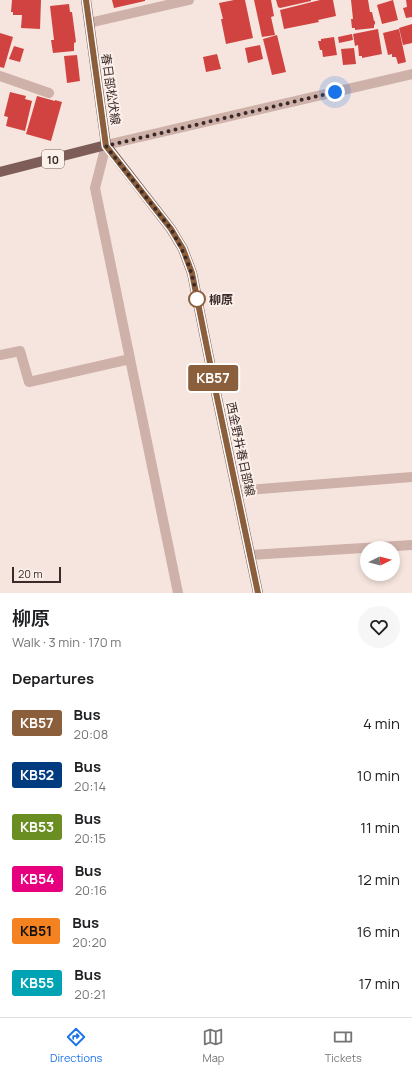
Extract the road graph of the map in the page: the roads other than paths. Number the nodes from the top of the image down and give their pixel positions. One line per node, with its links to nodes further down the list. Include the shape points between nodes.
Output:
1 (86, 0): 3 (main road, 春日部松伏線)
2 (189, 0): 3 (street)
3 (89, 23): 7 (main road, 春日部松伏線)
4 (412, 74): 7 (street)
5 (0, 76): 6 (street)
6 (49, 93)
7 (106, 146): 8 (main road, 10); 10 (street, via 95,188); 12 (main road, 西金野井春日部線, via 171,229 190,267)
8 (0, 172)
9 (0, 355): 10 (street, via 20,351 29,382)
10 (130, 359): 15 (street)
11 (412, 477): 12 (street)
12 (236, 491): 14 (main road, 西金野井春日部線)
13 (412, 545): 14 (street)
14 (250, 555): 16 (main road, 西金野井春日部線)
15 (178, 593)
16 (258, 593)

